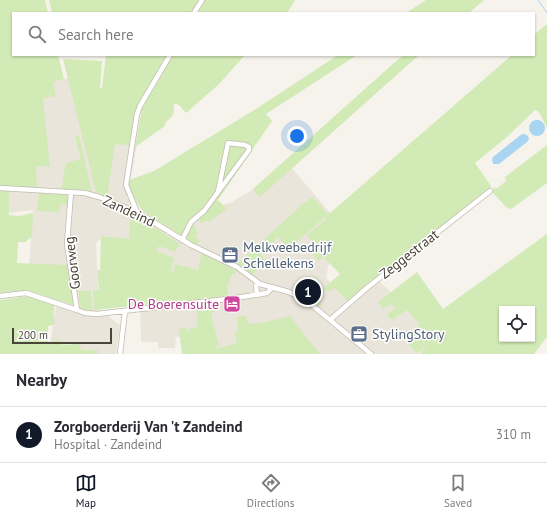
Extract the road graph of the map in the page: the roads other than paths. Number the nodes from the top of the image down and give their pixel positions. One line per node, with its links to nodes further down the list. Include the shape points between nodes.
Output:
1 (202, 0): 2 (street)
2 (195, 12)
3 (169, 56): 8 (street, via 137,114 126,185)
4 (0, 188): 6 (street, Zandeind)
5 (490, 191): 16 (street, Zeggestraat, via 364,290)
6 (71, 192): 8 (street, Zandeind, via 99,197); 14 (street, Goorweg, via 67,244)
7 (218, 192): 7 (street, via 248,150 249,147 228,143); 9 (street, via 204,211 191,222)
8 (137, 212): 9 (street, Zandeind)
9 (182, 240): 10 (street, Zandeind, via 237,267)
10 (258, 283): 11 (street, Zandeind); 12 (street)
11 (272, 288): 12 (street, Goorweg, via 267,293); 16 (street, Zandeind, via 303,299)
12 (257, 295): 15 (street, Goorweg)
13 (0, 296): 14 (street, Goorweg, via 26,293)
14 (77, 310): 15 (street, Goorweg, via 91,314)
15 (125, 311): 17 (street)
16 (330, 320): 18 (street, Zandeind)
17 (120, 354)
18 (371, 354)

